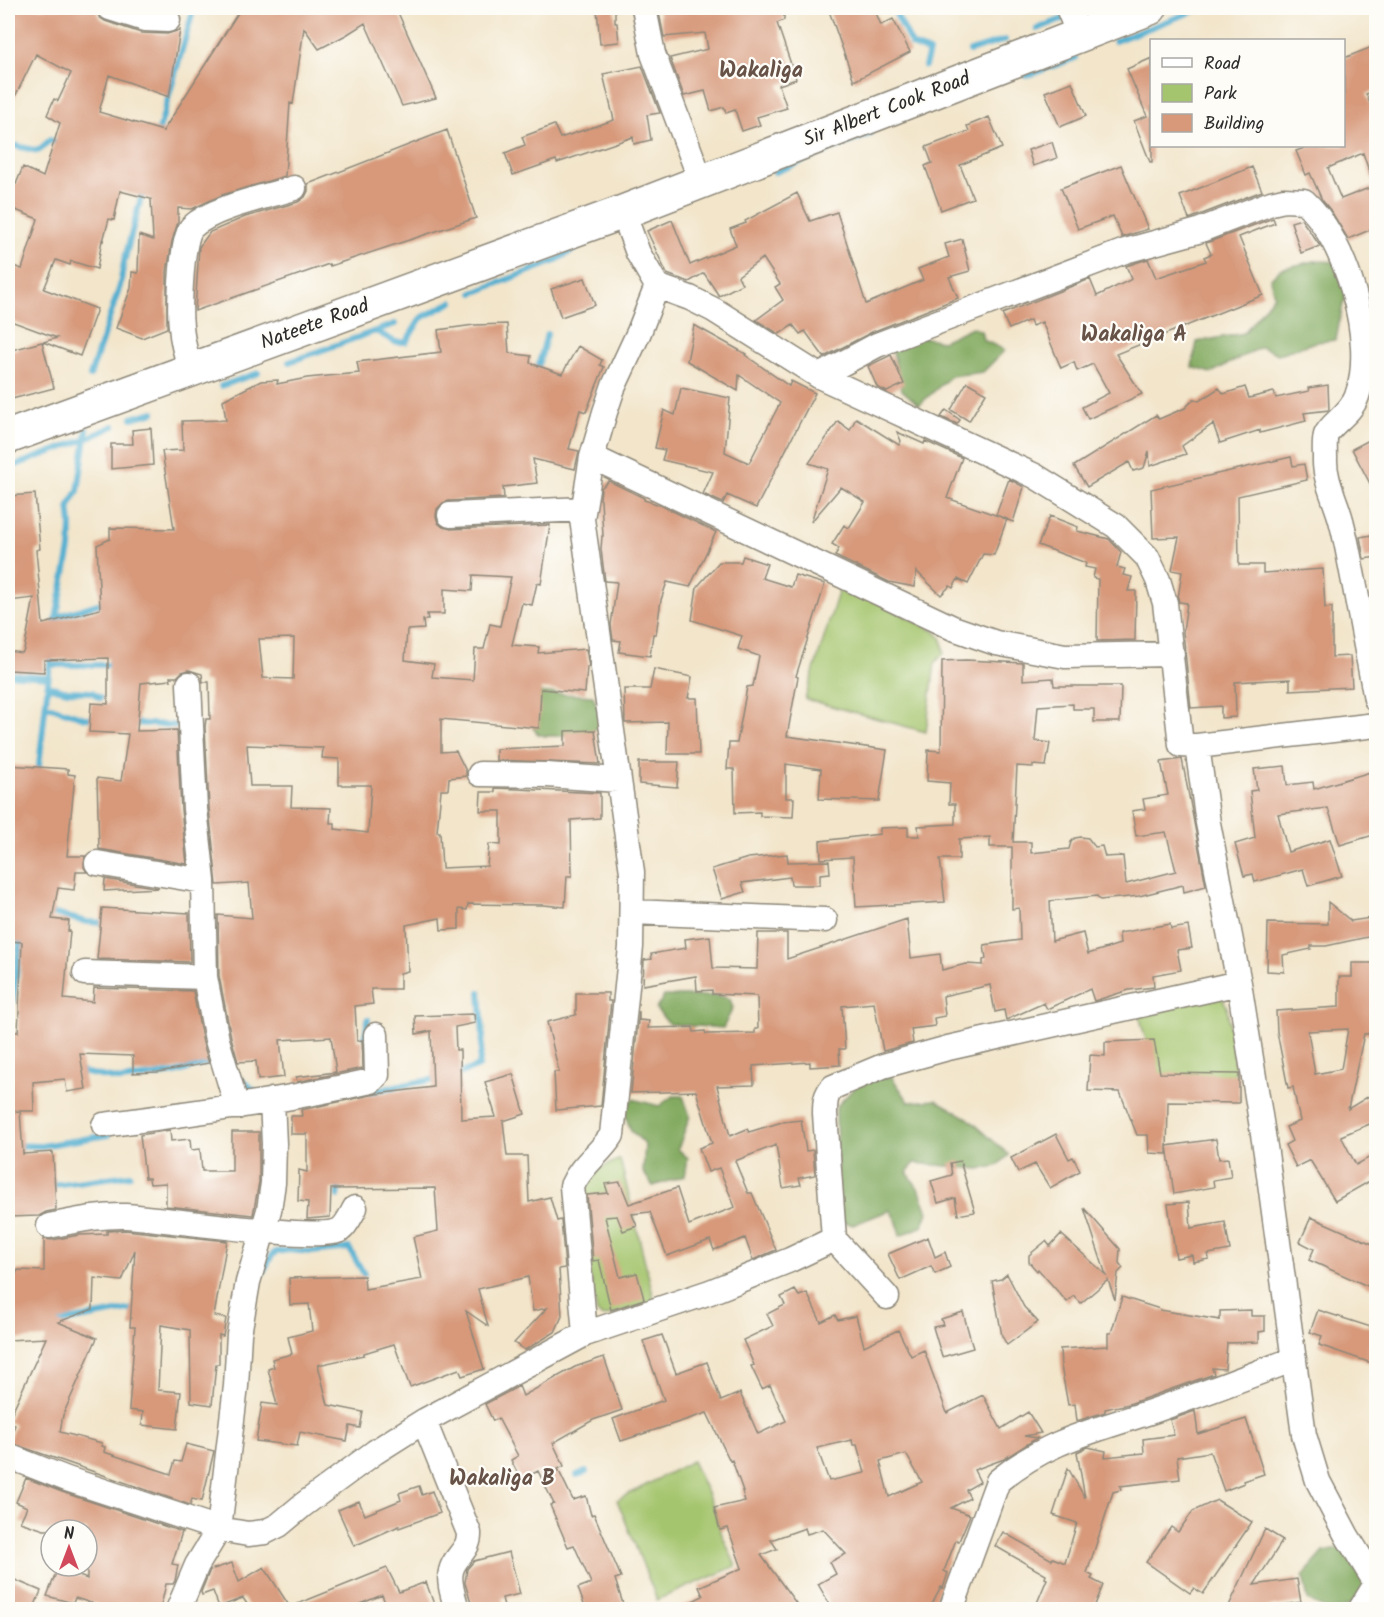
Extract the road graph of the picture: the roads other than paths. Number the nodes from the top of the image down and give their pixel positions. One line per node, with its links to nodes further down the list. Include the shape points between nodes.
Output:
1 (110, 8): 4 (street, via 145,19)
2 (645, 8): 6 (street, via 653,54)
3 (1150, 8): 5 (main road, Sir Albert Cook Road)
4 (168, 20)
5 (1074, 21): 6 (main road, Sir Albert Cook Road)
6 (701, 182): 8 (main road, Sir Albert Cook Road)
7 (294, 188): 10 (street, via 217,211 191,228 185,244 180,325)
8 (623, 212): 9 (street); 10 (main road, Nateete Road)
9 (657, 286): 11 (street, via 714,310); 13 (street, via 613,388)
10 (191, 370): 12 (main road, Nateete Road)
11 (819, 376): 16 (street, via 1035,476 1116,526 1147,557 1158,580); 18 (street, via 876,345 1125,251 1198,231 1270,203 1304,201 1321,218 1338,249 1351,281 1363,345 1357,397 1351,410 1326,435 1324,459 1342,523)
12 (8, 437)
13 (592, 457): 14 (street); 16 (street, via 953,628 996,643 1065,656)
14 (583, 509): 15 (street); 22 (street, via 582,534)
15 (450, 515)
16 (1172, 654): 20 (street, via 1181,745)
17 (189, 684): 24 (street, via 192,840)
18 (1377, 699)
19 (1377, 725): 20 (street)
20 (1197, 746): 29 (street)
21 (480, 774): 22 (street)
22 (618, 780): 25 (street, via 632,872)
23 (97, 862): 24 (street)
24 (203, 880): 28 (street)
25 (632, 912): 26 (street); 39 (street, via 612,1135 605,1147 583,1166 572,1186)
26 (825, 920)
27 (85, 973): 28 (street)
28 (205, 977): 32 (street, via 217,1040)
29 (1239, 983): 37 (street, via 948,1048 883,1066 833,1087 825,1100 825,1114); 40 (street)
30 (376, 1035): 31 (street, via 378,1068 371,1081)
31 (272, 1100): 32 (street); 36 (street, via 273,1184)
32 (237, 1107): 33 (street)
33 (104, 1125)
34 (355, 1208): 36 (street, via 347,1223 328,1233)
35 (49, 1226): 36 (street, via 93,1217 127,1216)
36 (263, 1230): 43 (street, via 239,1334)
37 (834, 1239): 38 (street); 39 (street, via 710,1292)
38 (886, 1297)
39 (585, 1334): 41 (street)
40 (1294, 1359): 44 (street, via 1304,1435 1318,1481); 47 (street, via 1067,1438 1013,1468 998,1481)
41 (424, 1421): 43 (street, via 375,1452 279,1525 248,1534); 46 (street, via 469,1533 468,1545 450,1573)
42 (8, 1456): 43 (street)
43 (219, 1529): 45 (street, via 196,1565)
44 (1377, 1583): 48 (street)
45 (178, 1610)
46 (457, 1610)
47 (951, 1610)
48 (1360, 1610)

